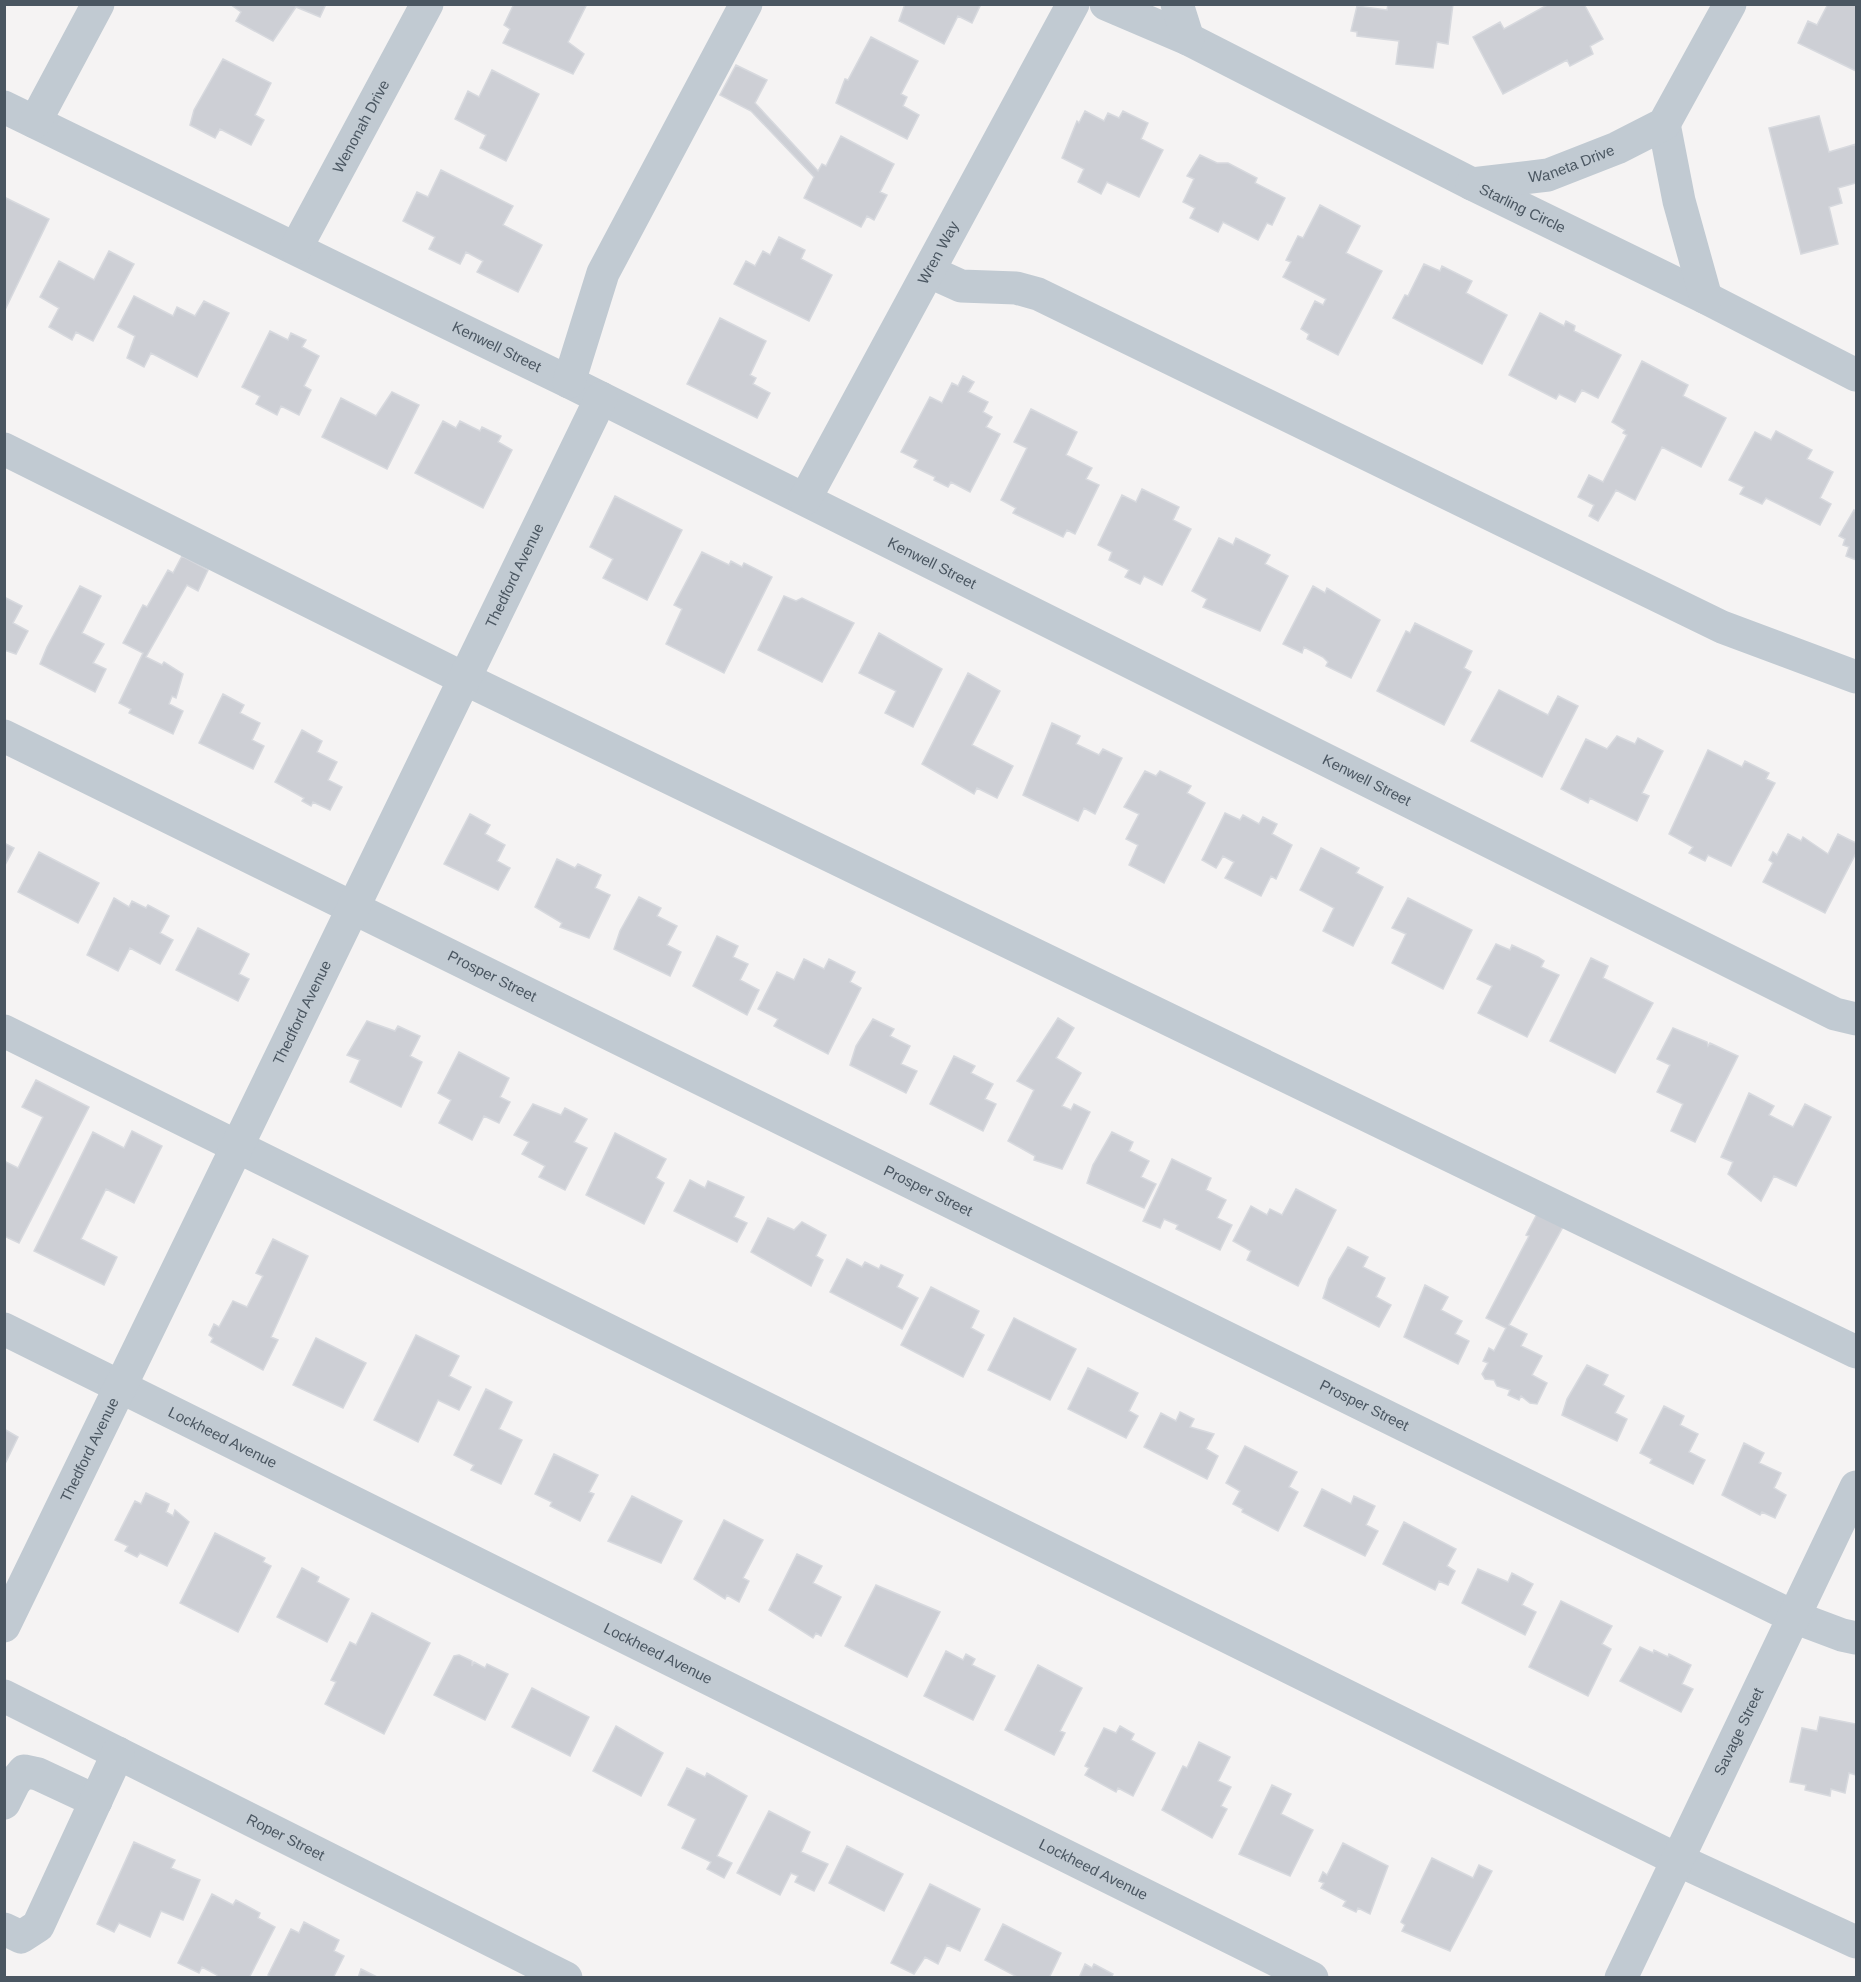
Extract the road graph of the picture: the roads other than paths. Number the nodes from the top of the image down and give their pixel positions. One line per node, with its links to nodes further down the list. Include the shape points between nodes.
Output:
1 (98, 4): 10 (street)
2 (426, 4): 13 (street, Wenonah Drive)
3 (746, 4): 17 (street, via 603,273)
4 (1073, 4): 14 (street, Wren Way)
5 (1106, 4): 8 (street, Starling Circle)
6 (1177, 4): 8 (street)
7 (1730, 4): 11 (street)
8 (1188, 39): 12 (street, Starling Circle)
9 (4, 107): 10 (street, Kenwell Street)
10 (35, 122): 13 (street, Kenwell Street)
11 (1664, 124): 12 (street, Waneta Drive, via 1617,148 1548,175); 15 (street, via 1679,201)
12 (1472, 184): 15 (street, Starling Circle)
13 (296, 248): 17 (street, Kenwell Street)
14 (930, 272): 20 (street, Wren Way); 21 (street, via 961,286 1016,288 1038,294 1722,627)
15 (1706, 298): 16 (street, Starling Circle)
16 (1857, 375)
17 (569, 382): 18 (street, Kenwell Street)
18 (601, 398): 20 (street, Kenwell Street); 22 (street, Thedford Avenue)
19 (4, 449): 22 (street)
20 (805, 500): 25 (street, Kenwell Street)
21 (1857, 677)
22 (465, 679): 24 (street, Thedford Avenue); 29 (street)
23 (4, 736): 24 (street, Prosper Street)
24 (352, 907): 27 (street, Thedford Avenue); 32 (street, Prosper Street)
25 (1849, 1023)
26 (4, 1032): 27 (street)
27 (238, 1147): 30 (street, Thedford Avenue); 39 (street)
28 (4, 1329): 30 (street, Lockheed Avenue)
29 (1857, 1352)
30 (120, 1385): 33 (street, Thedford Avenue); 43 (street, Lockheed Avenue)
31 (1857, 1487): 32 (street, Savage Street)
32 (1794, 1617): 34 (street, Prosper Street); 39 (street, Savage Street)
33 (4, 1626)
34 (1857, 1638)
35 (4, 1696): 36 (street, Roper Street)
36 (118, 1753): 37 (street); 42 (street, Roper Street)
37 (96, 1801): 38 (street, via 24,1771); 40 (street, via 38,1926 21,1937)
38 (4, 1803)
39 (1678, 1860): 41 (street); 44 (street, Savage Street)
40 (4, 1929)
41 (1857, 1942)
42 (566, 1977)
43 (1312, 1977)
44 (1621, 1977)

